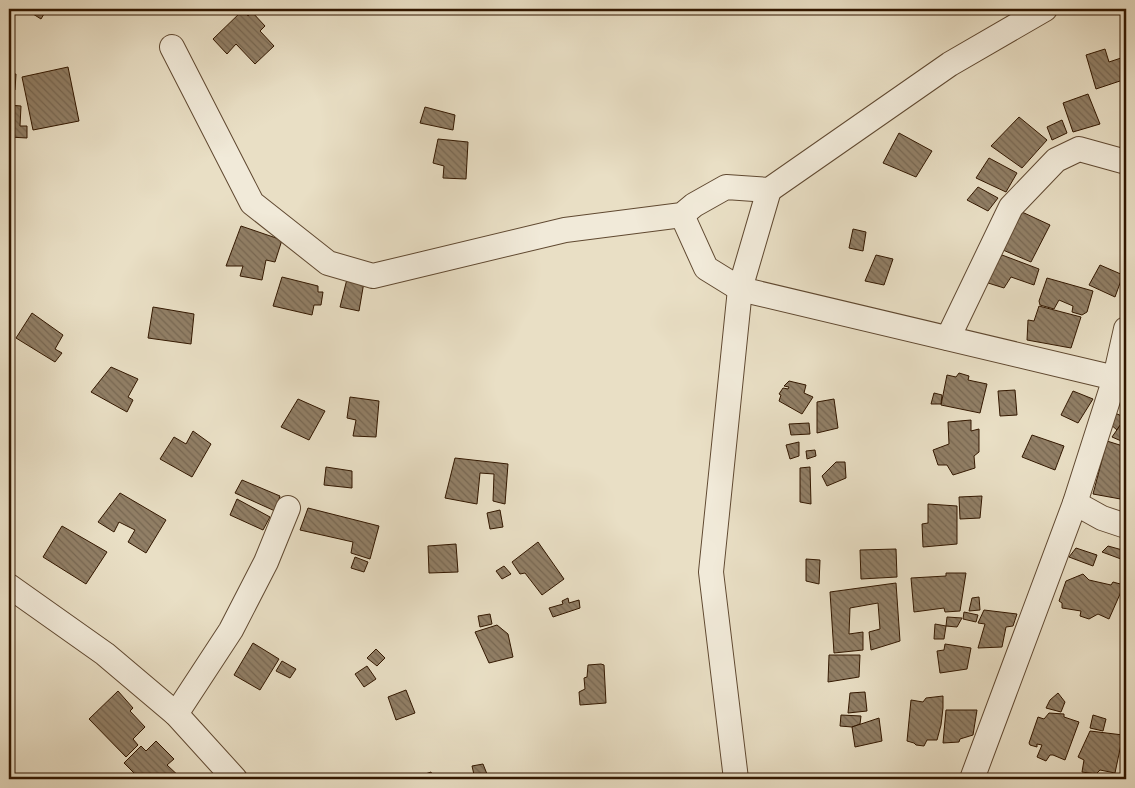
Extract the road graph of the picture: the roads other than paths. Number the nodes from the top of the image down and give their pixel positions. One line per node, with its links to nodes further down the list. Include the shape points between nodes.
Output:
1 (1045, 9): 4 (street, via 950,64)
2 (172, 47): 5 (street, via 252,204 328,263 373,276 565,230)
3 (1126, 162): 8 (street, via 1079,150 1056,160 1011,207)
4 (769, 190): 5 (street, via 726,187); 6 (street)
5 (682, 215): 6 (street, via 706,268)
6 (740, 288): 8 (street); 16 (street, via 711,572)
7 (1126, 329): 9 (street)
8 (948, 338): 9 (street)
9 (1121, 378): 10 (street)
10 (1074, 503): 12 (street); 17 (street)
11 (288, 508): 14 (street, via 266,562 231,630)
12 (1126, 526)
13 (9, 586): 14 (street, via 105,654)
14 (176, 714): 15 (street)
15 (235, 779)
16 (736, 779)
17 (972, 779)

